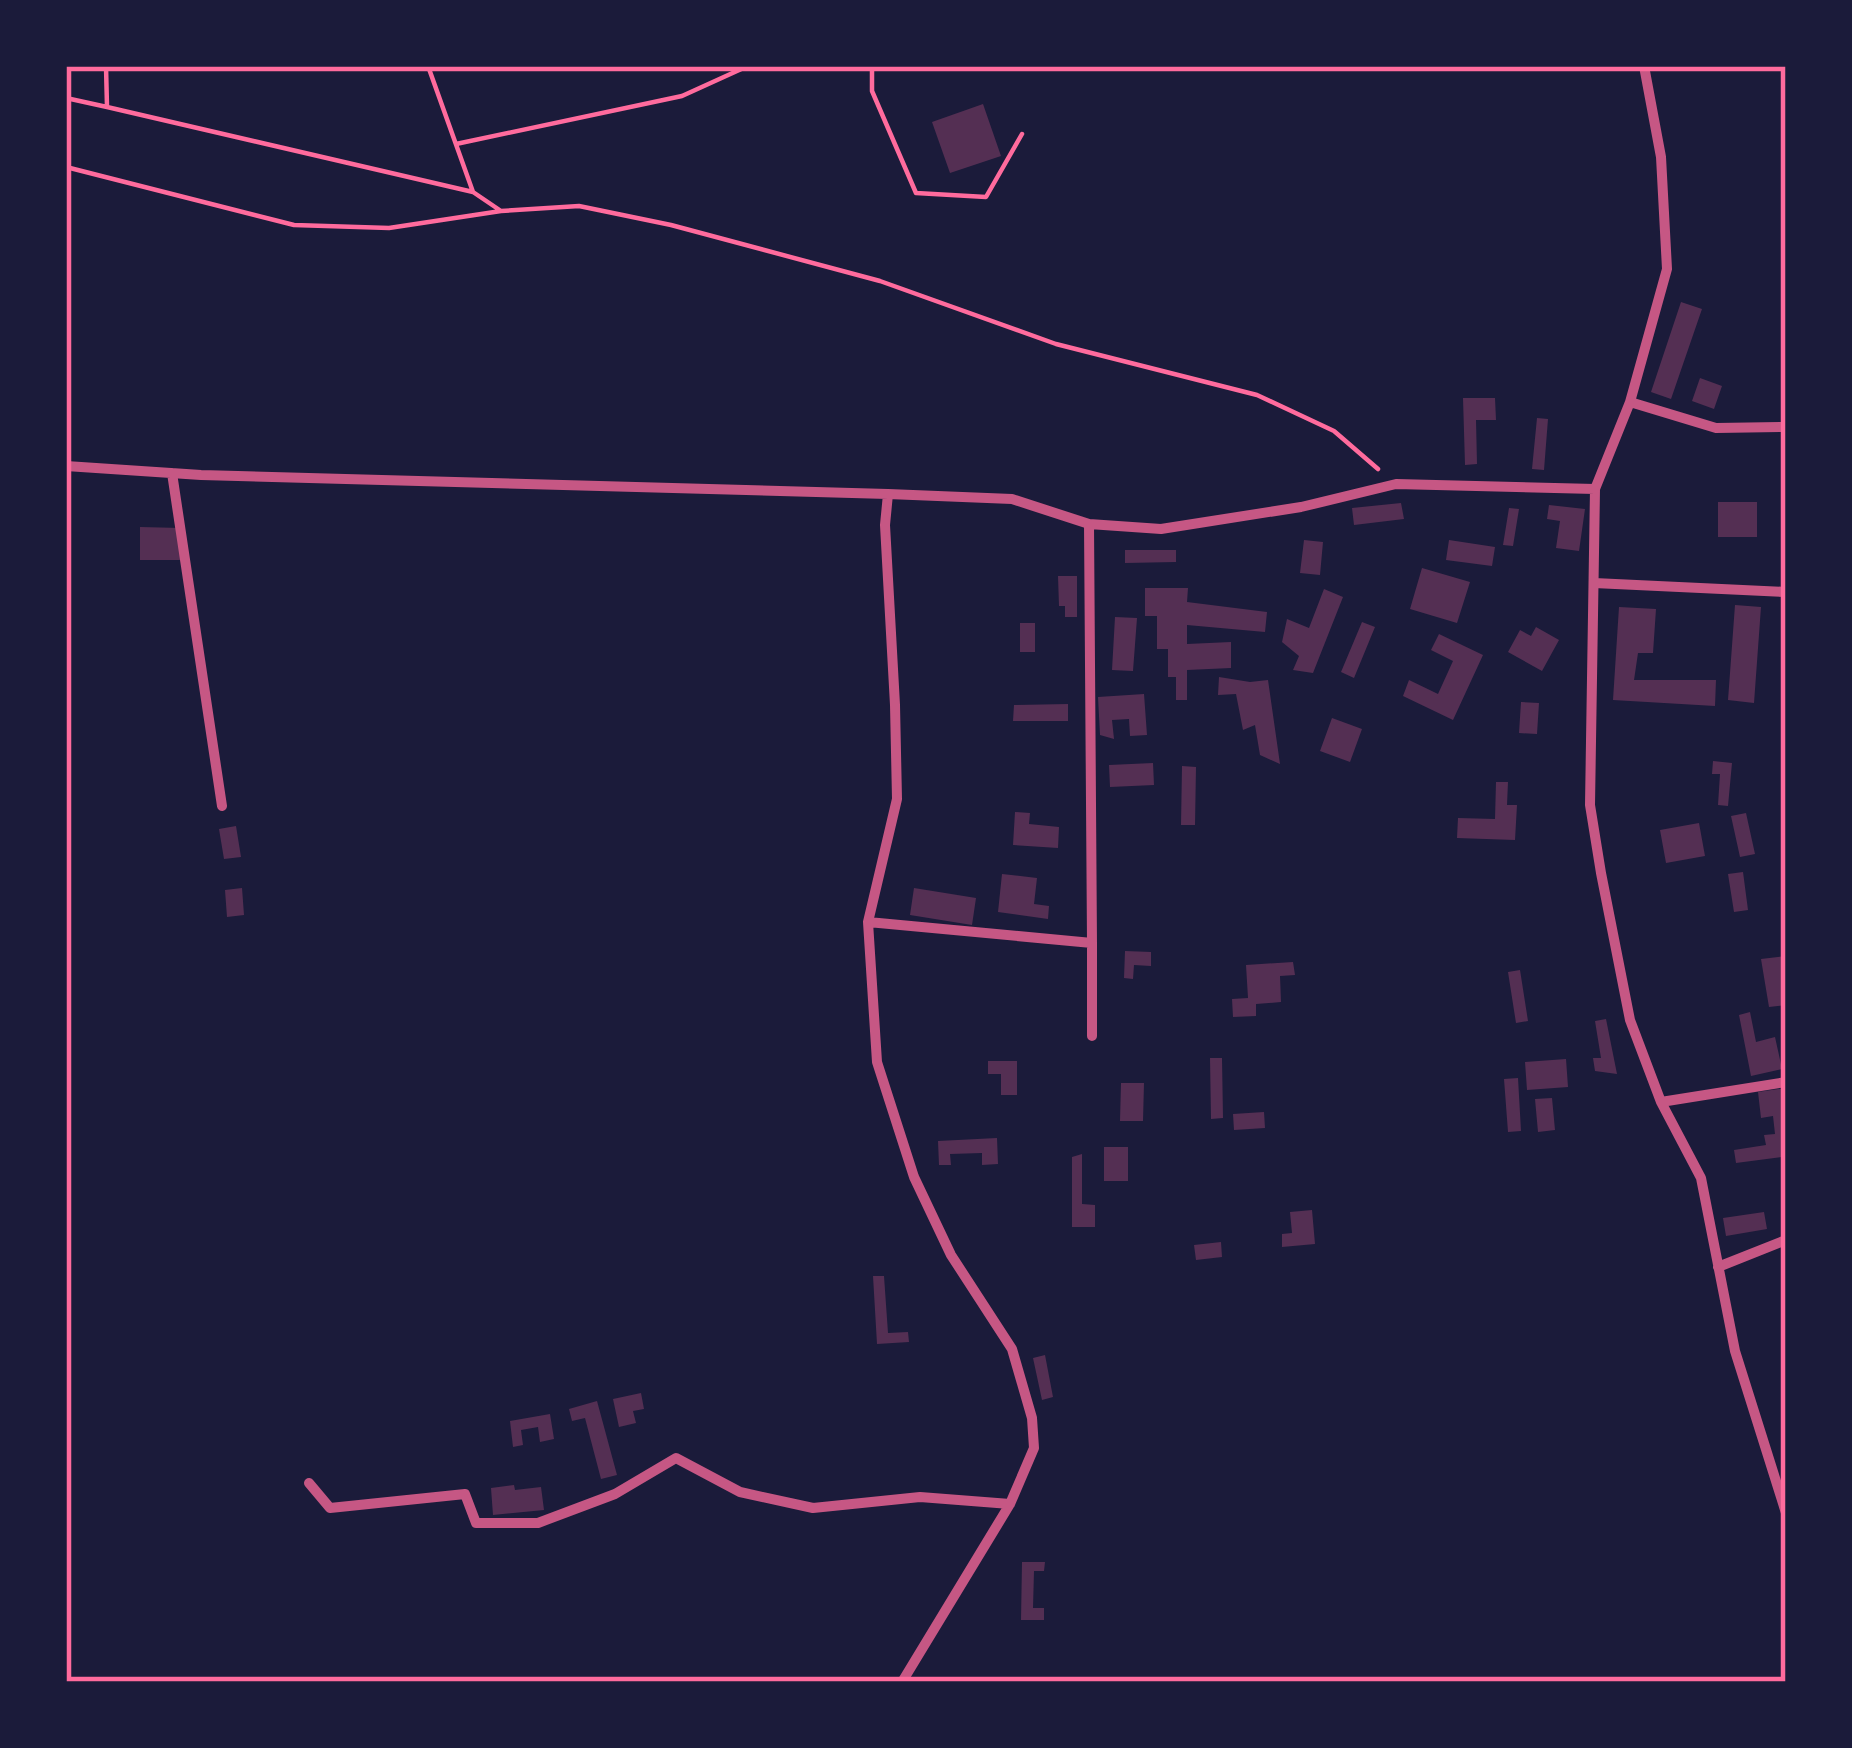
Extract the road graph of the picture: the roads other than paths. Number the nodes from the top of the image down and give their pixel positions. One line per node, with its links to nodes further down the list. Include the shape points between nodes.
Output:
1 (1645, 66): 2 (street, via 1667,269)
2 (1630, 402): 3 (street, via 1716,428); 6 (street)
3 (1786, 428)
4 (66, 466): 5 (street)
5 (172, 473): 7 (street); 11 (street)
6 (1594, 490): 8 (street, via 1396,484 1161,529); 9 (street)
7 (888, 494): 8 (street, via 1012,499); 12 (street, via 897,799)
8 (1089, 524): 13 (street)
9 (1594, 583): 10 (street); 16 (street, via 1590,805 1630,1020)
10 (1786, 592)
11 (222, 806)
12 (868, 922): 13 (street); 20 (street, via 877,1061 914,1177 951,1255 1012,1348 1032,1418 1034,1448)
13 (1092, 943): 14 (street)
14 (1093, 1036)
15 (1786, 1082): 16 (street)
16 (1661, 1102): 18 (street, via 1701,1178)
17 (1786, 1240): 18 (street)
18 (1718, 1268): 21 (street)
19 (309, 1483): 20 (street, via 330,1508 465,1494 476,1523 538,1522 615,1494 676,1458 740,1492 813,1508 920,1497)
20 (1010, 1504): 22 (street)
21 (1786, 1513)
22 (902, 1682)

